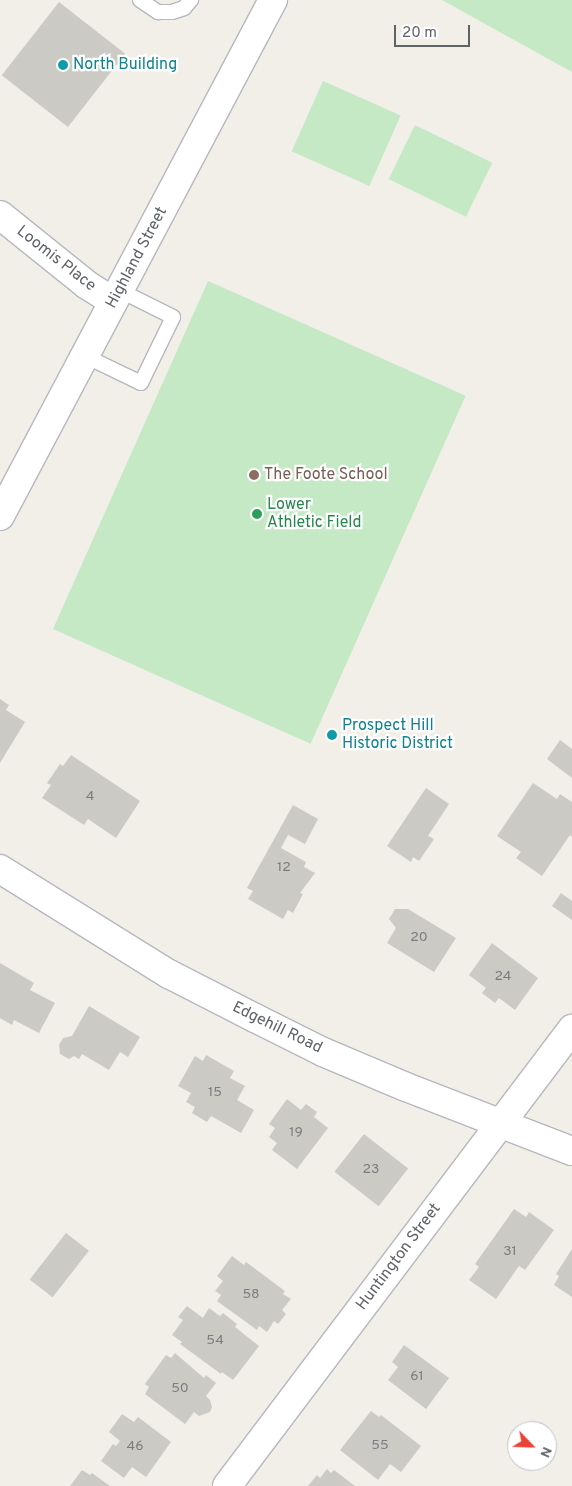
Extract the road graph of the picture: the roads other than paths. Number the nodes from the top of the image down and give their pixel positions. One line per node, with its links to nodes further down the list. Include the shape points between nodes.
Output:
1 (140, 0): 2 (lane, via 158,12 184,8)
2 (191, 0)
3 (273, 0): 5 (street, Highland Street)
4 (0, 215): 5 (street, Loomis Place, via 88,284)
5 (116, 296): 6 (street, Highland Street); 6 (lane, via 173,317 141,383)
6 (85, 356): 7 (street, Highland Street)
7 (0, 516)
8 (0, 869): 10 (street, Edgehill Road, via 135,954 238,1009 323,1052)
9 (572, 1029): 10 (street, Huntington Street)
10 (500, 1124): 11 (street, Edgehill Road); 12 (street, Huntington Street)
11 (572, 1152)
12 (227, 1486)

